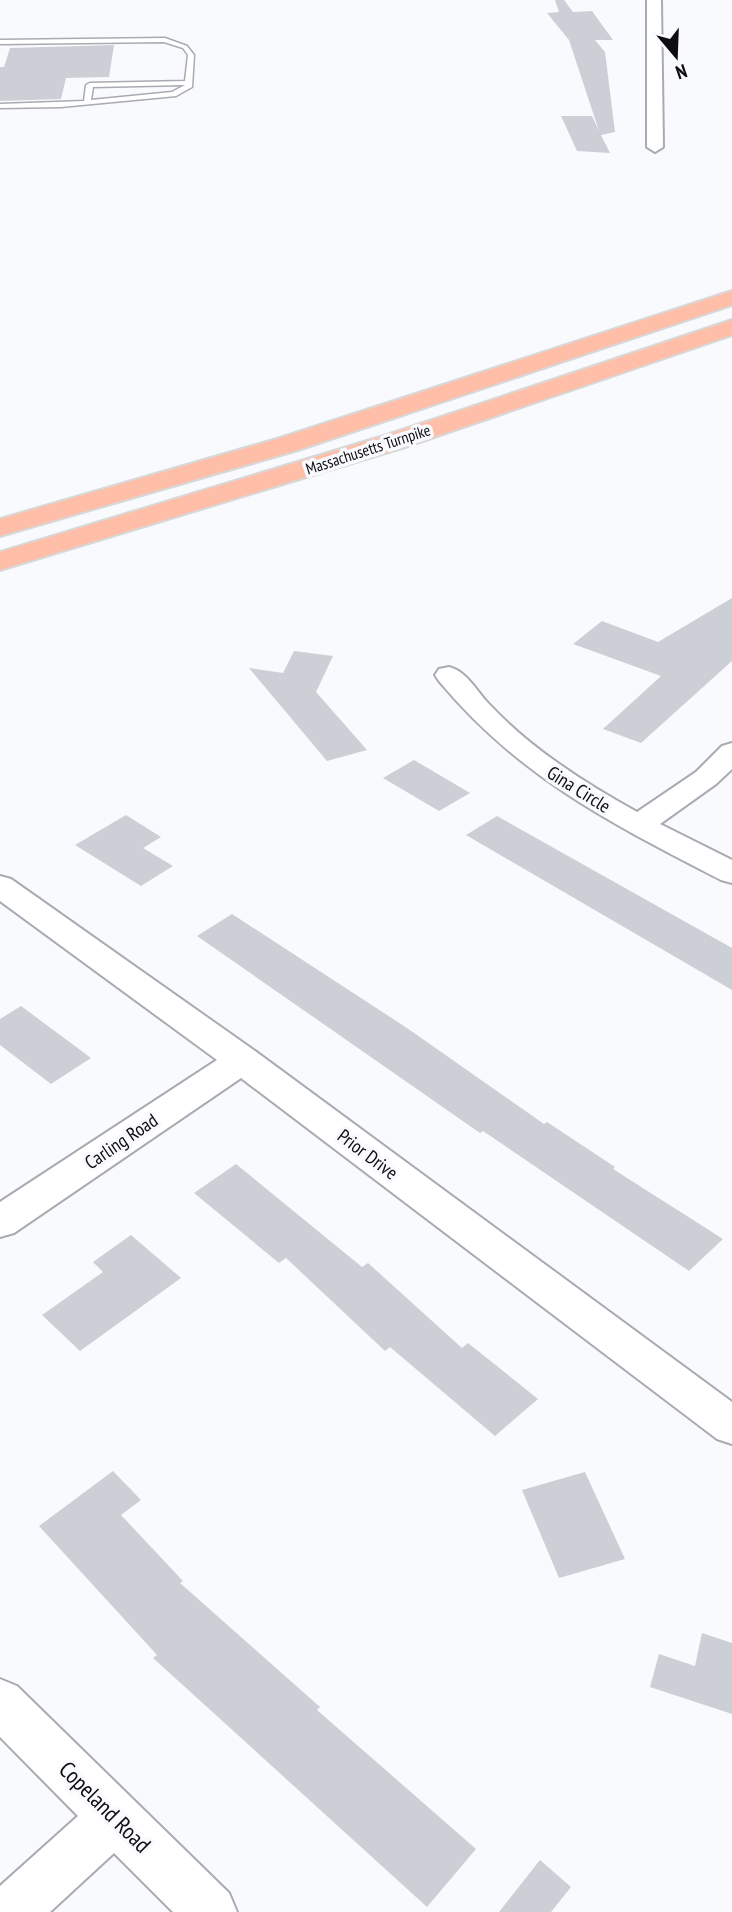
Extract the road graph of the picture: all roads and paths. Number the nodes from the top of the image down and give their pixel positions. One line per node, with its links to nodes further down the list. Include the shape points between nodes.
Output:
1 (653, 0): 6 (street)
2 (0, 42): 3 (lane, via 165,40 189,51)
3 (188, 83): 4 (lane, via 186,90 173,94); 4 (lane, via 90,85)
4 (87, 103): 5 (lane)
5 (0, 106)
6 (654, 147)
7 (732, 298): 9 (highway, Massachusetts Turnpike, via 302,440)
8 (732, 327): 10 (highway, Massachusetts Turnpike, via 357,453)
9 (0, 528)
10 (0, 561)
11 (449, 675): 13 (street, Gina Circle, via 501,734 558,778)
12 (732, 752): 13 (street, via 706,778)
13 (638, 825): 14 (street, Gina Circle)
14 (732, 873)
15 (0, 886): 16 (street, Prior Drive)
16 (242, 1060): 17 (street, Carling Road); 18 (street, Prior Drive)
17 (0, 1222)
18 (732, 1426)
19 (0, 1703): 20 (street, Copeland Road)
20 (115, 1817): 21 (street); 22 (street, Copeland Road)
21 (11, 1912)
22 (210, 1912)

